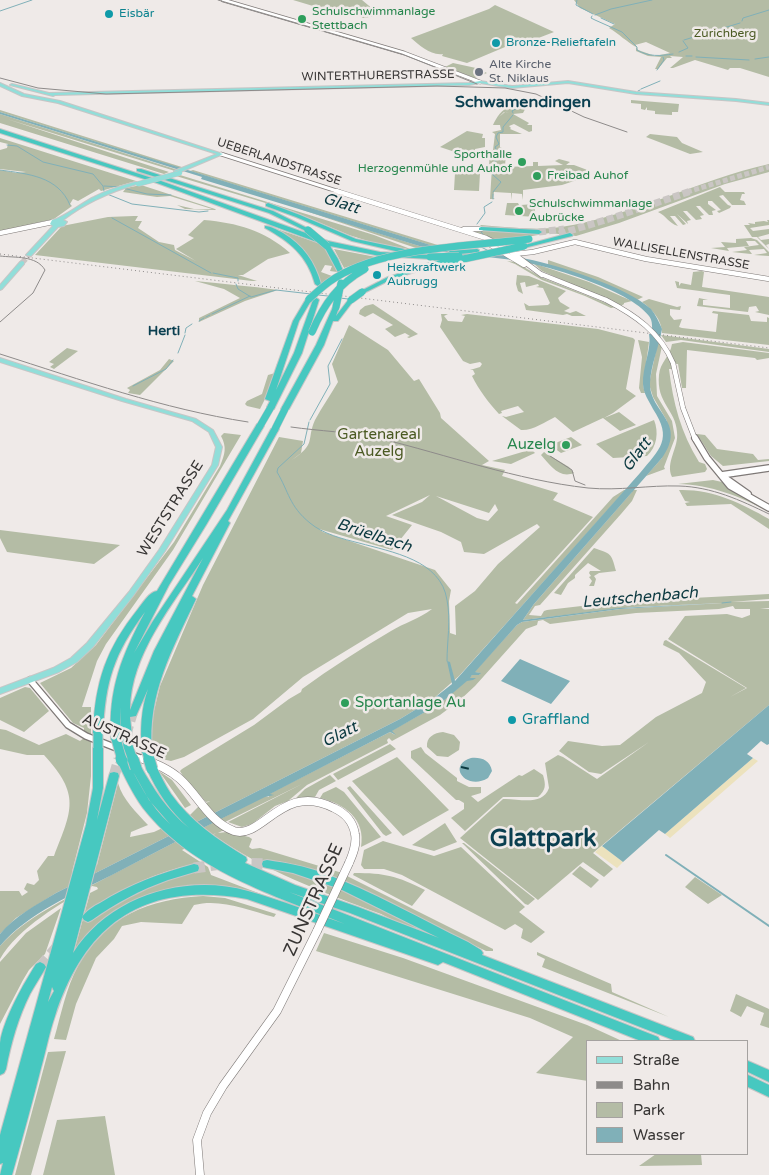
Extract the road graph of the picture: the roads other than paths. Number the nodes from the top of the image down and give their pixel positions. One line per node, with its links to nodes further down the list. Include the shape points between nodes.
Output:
1 (223, 0): 3 (street, via 404,52)
2 (0, 82): 4 (main road, UEBERLANDSTRASSE); 5 (main road, UEBERLANDSTRASSE)
3 (480, 82): 6 (main road, WINTERTHURERSTRASSE); 9 (main road, WINTERTHURERSTRASSE, via 512,86 568,82 635,93)
4 (33, 91): 5 (main road); 7 (main road, UEBERLANDSTRASSE)
5 (21, 94): 7 (main road, UEBERLANDSTRASSE)
6 (75, 94): 7 (main road, WINTERTHURERSTRASSE); 8 (main road, WINTERTHURERSTRASSE)
7 (46, 96): 8 (main road, UEBERLANDSTRASSE); 10 (main road, UEBERLANDSTRASSE)
8 (55, 97): 10 (main road, UEBERLANDSTRASSE)
9 (769, 104)
10 (73, 106): 13 (main road, UEBERLANDSTRASSE)
11 (0, 125): 14 (highway)
12 (0, 132): 28 (highway, via 158,182 326,243 370,252); 38 (highway, via 252,220 297,247 311,264 318,284 311,319)
13 (222, 154): 16 (main road, bridge, via 178,173 99,195 62,220 63,224); 17 (street, UEBERLANDSTRASSE)
14 (150, 173): 15 (highway); 28 (highway, via 330,240 375,250)
15 (158, 176): 28 (highway, via 277,208 358,241); 36 (highway, bridge, via 271,212 308,230 327,246 341,273 341,288)
16 (54, 224): 21 (street); 30 (main road)
17 (440, 224): 19 (street); 19 (street, UEBERLANDSTRASSE)
18 (481, 229): 19 (street); 20 (highway)
19 (468, 232): 29 (street); 29 (street, via 495,242)
20 (539, 232)
21 (0, 233)
22 (556, 234): 24 (highway)
23 (570, 235): 24 (highway)
24 (531, 241): 26 (highway); 27 (highway, bridge); 28 (highway, bridge)
25 (591, 245): 29 (street, WALLISELLENSTRASSE, via 570,240); 31 (street, WALLISELLENSTRASSE, via 570,242); 34 (street, WALLISELLENSTRASSE, via 666,263)
26 (524, 246): 28 (highway, bridge, via 477,254); 36 (highway, bridge, via 390,278 362,292 346,305)
27 (417, 253): 38 (highway, bridge, via 371,267 337,288 325,304); 39 (highway, bridge, via 362,265 317,291 298,317)
28 (428, 255)
29 (513, 255): 31 (street); 31 (street, WALLISELLENSTRASSE)
30 (29, 256)
31 (523, 258): 33 (street); 33 (street)
32 (22, 263): 35 (main road)
33 (542, 274): 41 (street, bridge, via 606,300 645,324 666,346 689,430)
34 (769, 279)
35 (0, 288)
36 (320, 344): 43 (highway, bridge)
37 (0, 360): 46 (main road, WESTSTRASSE, via 194,420 211,431 219,447 215,465 162,550 101,632 74,660)
38 (291, 373): 39 (highway)
39 (268, 406): 45 (highway, bridge, via 248,446)
40 (769, 468): 41 (street)
41 (721, 475): 42 (street, via 731,487)
42 (769, 508)
43 (230, 510): 44 (highway); 52 (highway, bridge, via 153,628 135,660 128,681 124,723 128,746 150,793)
44 (210, 555): 48 (highway, via 154,661); 52 (highway, bridge, via 148,703 147,752 164,793)
45 (162, 587): 49 (highway, bridge, via 121,673 115,705 116,739); 56 (highway, bridge, via 130,626 110,659 101,689 96,801)
46 (30, 680): 47 (main road, WESTSTRASSE); 50 (street, AUSTRASSE, via 75,730)
47 (0, 691)
48 (133, 714)
49 (122, 761): 52 (highway, via 140,797)
50 (169, 771): 72 (street, ZUNSTRASSE, bridge, via 206,809 236,831 246,832 289,804 308,801 325,804 344,814 353,826 356,845 277,1011 223,1086 201,1125 196,1147)
51 (114, 776): 56 (highway)
52 (169, 817): 53 (highway); 53 (highway)
53 (204, 846): 59 (highway, via 253,872); 61 (highway, via 254,883)
54 (267, 864): 59 (highway, via 305,871 345,886 464,945)
55 (194, 868): 58 (highway, via 137,887)
56 (84, 870): 57 (highway)
57 (75, 902): 62 (highway); 70 (highway)
58 (88, 917)
59 (494, 964): 64 (highway)
60 (40, 968): 66 (highway, via 15,1015)
61 (484, 974): 62 (highway, via 247,895 216,889 189,889 139,902 98,930 74,962); 63 (highway)
62 (51, 1012): 71 (highway)
63 (651, 1040)
64 (687, 1040)
65 (749, 1066): 67 (highway)
66 (0, 1069)
67 (769, 1076)
68 (749, 1081): 69 (highway)
69 (769, 1090)
70 (0, 1158)
71 (6, 1175)
72 (200, 1175)

